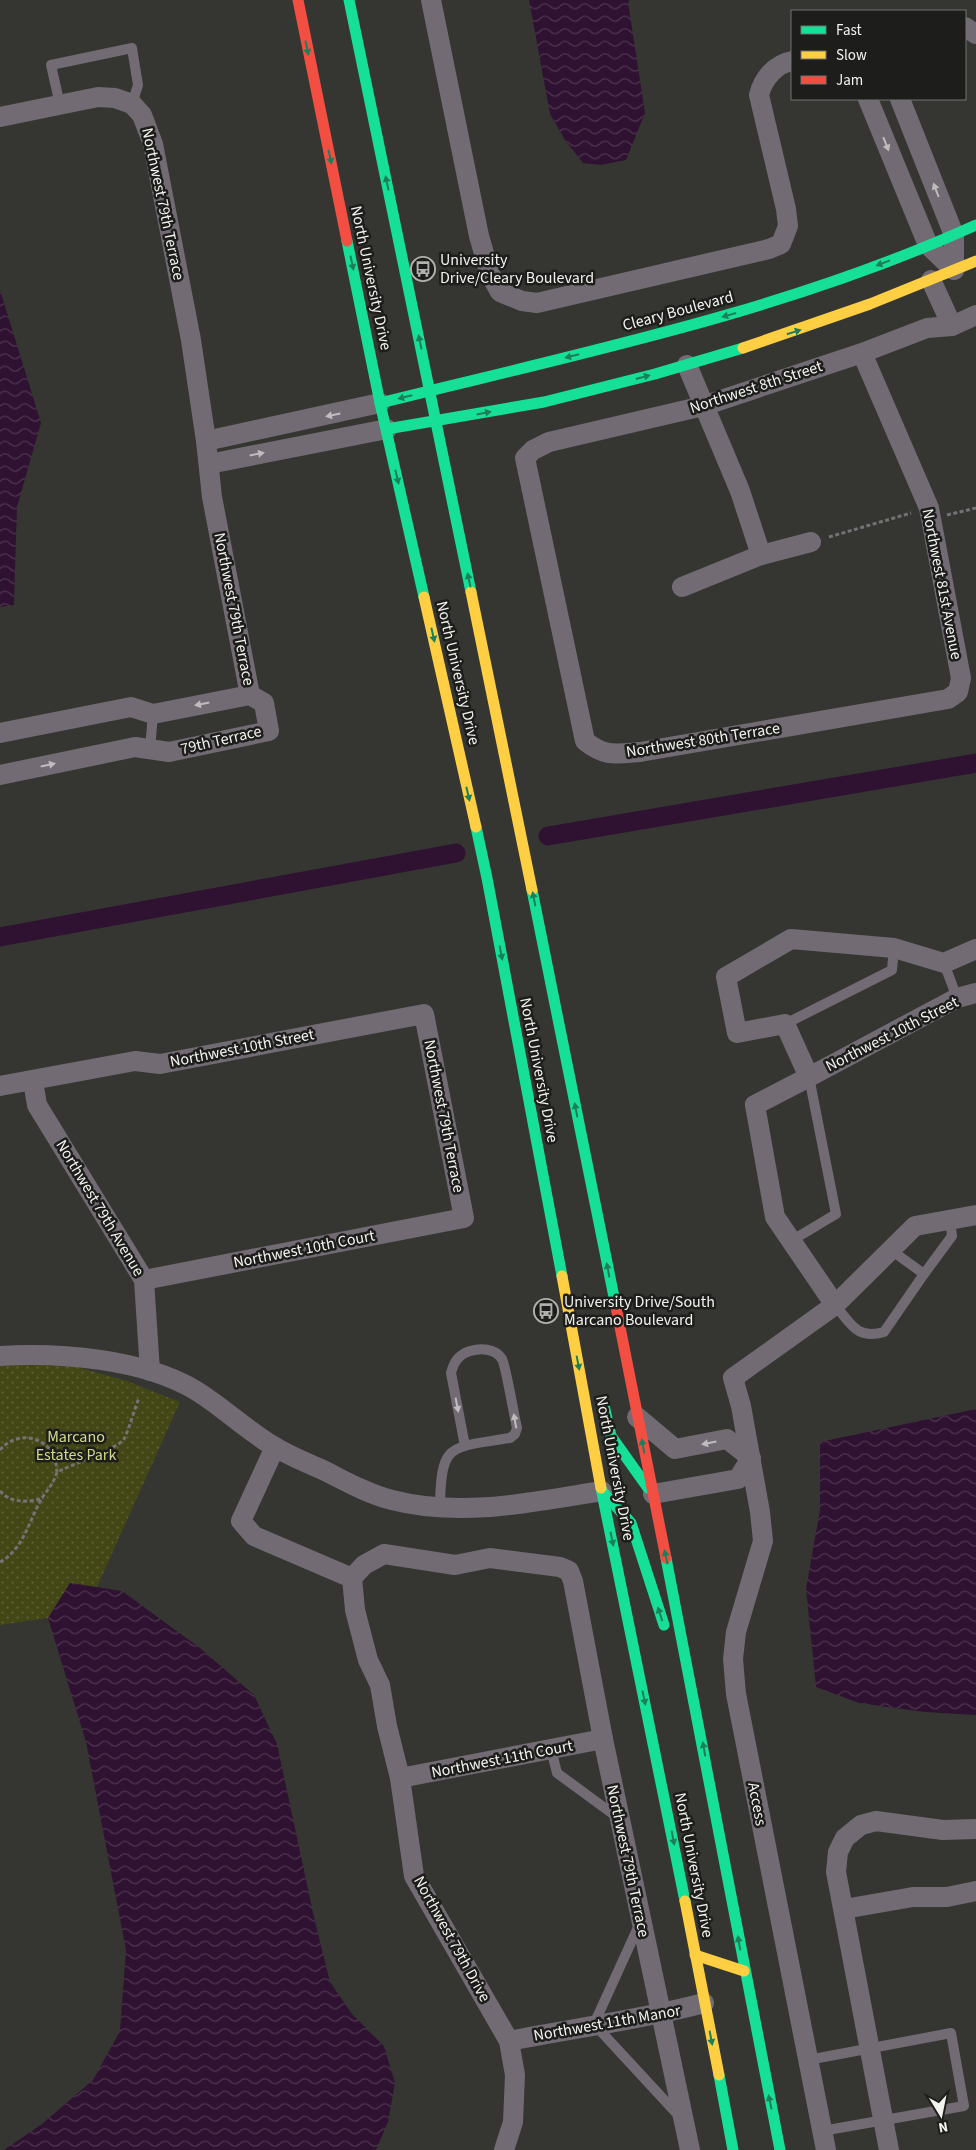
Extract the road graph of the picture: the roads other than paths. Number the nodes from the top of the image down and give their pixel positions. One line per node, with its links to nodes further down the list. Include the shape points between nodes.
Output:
1 (298, 0): 21 (main road, North University Drive, one-way to 21)
2 (349, 0): 20 (main road, North University Drive, one-way to 2)
3 (431, 0): 4 (street, via 479,236 490,274 500,292 522,301 537,303 781,244 788,226 786,208 759,95 763,80 784,62)
4 (791, 61)
5 (868, 100): 12 (street, one-way to 12)
6 (900, 100): 11 (street, one-way to 6)
7 (132, 104): 8 (street, via 98,97); 8 (lane, via 138,85 132,48 51,65); 25 (street, Northwest 79th Terrace, via 142,115 154,144 191,340)
8 (60, 105): 9 (street)
9 (0, 117)
10 (976, 225): 11 (main road, Cleary Boulevard)
11 (954, 235): 12 (main road, Cleary Boulevard); 14 (street)
12 (928, 245): 14 (street); 20 (main road, Cleary Boulevard, one-way to 20, via 834,282 745,310)
13 (976, 261): 14 (main road)
14 (954, 270): 15 (main road)
15 (931, 280): 17 (street); 19 (main road, one-way to 15, via 796,332)
16 (976, 315): 17 (street, Northwest 8th Street)
17 (952, 326): 18 (street, Northwest 8th Street, via 927,328)
18 (862, 354): 22 (street, Northwest 8th Street); 31 (street, Northwest 81st Avenue, via 930,513)
19 (687, 365): 22 (street); 23 (main road, one-way to 19, via 543,402)
20 (430, 390): 21 (main road, Cleary Boulevard, one-way to 21); 23 (main road, North University Drive)
21 (380, 403): 24 (main road, North University Drive); 25 (street, one-way to 25)
22 (703, 406): 26 (street, Northwest 8th Street, via 549,442); 29 (street, via 740,491)
23 (436, 421): 24 (main road); 59 (main road, North University Drive, one-way to 23)
24 (387, 429): 27 (street, one-way to 24); 46 (main road, North University Drive, one-way to 46, via 487,878)
25 (206, 442): 27 (street, Northwest 79th Terrace)
26 (533, 450): 31 (street, Northwest 80th Terrace, via 526,458 585,741 597,751 615,754 640,752 948,699 958,692)
27 (209, 464): 32 (street, Northwest 79th Terrace, via 212,497)
28 (811, 542): 29 (street)
29 (761, 555): 30 (street)
30 (682, 587)
31 (960, 678)
32 (250, 695): 33 (street, one-way to 33); 35 (street, 79th Terrace, via 264,703 268,731 169,752)
33 (152, 714): 34 (street, via 132,707); 35 (lane)
34 (0, 733)
35 (150, 749): 36 (street, 79th Terrace, one-way to 35, via 135,747)
36 (0, 775)
37 (894, 948): 39 (street); 42 (lane, via 892,970); 42 (street, via 791,939 726,977 737,1033)
38 (976, 948): 39 (street)
39 (944, 963): 40 (lane)
40 (966, 996): 43 (street, Northwest 10th Street)
41 (424, 1014): 44 (street, Northwest 10th Street, via 160,1064 136,1061); 49 (street, Northwest 79th Terrace)
42 (785, 1024): 43 (street)
43 (809, 1077): 51 (lane, via 836,1214); 51 (street, via 755,1105 775,1217)
44 (33, 1081): 45 (street, Northwest 10th Street); 54 (street, Northwest 79th Avenue, via 38,1105)
45 (0, 1086)
46 (546, 1194): 47 (main road); 63 (main road, North University Drive, one-way to 63)
47 (562, 1209)
48 (976, 1215): 50 (street)
49 (464, 1218): 54 (street, Northwest 10th Court)
50 (950, 1220): 52 (street, via 915,1226); 53 (lane, via 952,1236)
51 (790, 1241): 55 (street)
52 (891, 1250): 53 (lane); 55 (street)
53 (924, 1274): 55 (lane, via 884,1332 862,1334)
54 (144, 1280): 57 (street, Northwest 79th Avenue)
55 (835, 1305): 62 (street, Access, via 732,1378)
56 (0, 1356): 57 (street, via 80,1358)
57 (150, 1371): 61 (street, via 195,1390)
58 (601, 1390): 64 (main road, via 611,1436)
59 (637, 1417): 62 (street, one-way to 59, via 727,1439 675,1449); 64 (main road, North University Drive, one-way to 59)
60 (465, 1446): 60 (lane, one-way to 60, via 510,1438 517,1428 502,1359 493,1351 478,1348 464,1353 454,1362 451,1373); 65 (lane, via 450,1454 443,1464)
61 (275, 1447): 65 (street, via 390,1500); 66 (street, via 241,1521 254,1536)
62 (751, 1458): 64 (street, via 738,1479); 85 (street, Access, via 763,1541 736,1632 733,1659 736,1694)
63 (602, 1491): 65 (street, via 489,1507); 67 (main road, one-way to 63, via 632,1523); 78 (main road, North University Drive, one-way to 78)
64 (653, 1494): 69 (main road, North University Drive, one-way to 64)
65 (440, 1508)
66 (352, 1578): 70 (street, Northwest 79th Terrace, via 364,1565 384,1554 455,1565 490,1558 569,1571); 72 (street, Northwest 79th Drive, via 355,1610 368,1660 380,1685)
67 (667, 1636)
68 (673, 1655): 69 (main road, via 681,1680)
69 (696, 1708): 79 (main road, North University Drive, one-way to 69)
70 (603, 1739): 71 (street, Northwest 11th Court); 73 (street, Northwest 79th Terrace)
71 (551, 1749): 72 (street, Northwest 11th Court); 73 (lane, via 557,1772)
72 (400, 1778): 83 (street, Northwest 79th Drive, via 414,1876)
73 (620, 1819): 77 (street, Northwest 79th Terrace)
74 (976, 1829): 76 (street, via 943,1830 876,1821 861,1825 845,1838 838,1852 836,1872)
75 (976, 1891): 76 (street, via 947,1897 913,1897)
76 (844, 1909): 84 (street)
77 (641, 1920): 81 (street, Northwest 79th Terrace); 82 (lane)
78 (695, 1955): 79 (main road); 80 (main road, North University Drive)
79 (744, 1971): 92 (main road, North University Drive, one-way to 79)
80 (704, 2003): 81 (street, Northwest 11th Manor); 91 (main road, North University Drive, one-way to 91)
81 (660, 2015): 82 (street, Northwest 11th Manor); 87 (street, Northwest 79th Terrace)
82 (594, 2024): 83 (street, Northwest 11th Manor); 87 (lane)
83 (509, 2041): 89 (street, Northwest 79th Drive, via 515,2075 513,2122)
84 (871, 2048): 85 (lane); 86 (street); 86 (lane, via 951,2033 964,2106)
85 (808, 2060): 88 (street, Access)
86 (883, 2120): 88 (lane); 93 (street)
87 (684, 2122): 90 (street, Northwest 79th Terrace)
88 (824, 2141)
89 (504, 2150)
90 (690, 2150)
91 (733, 2150)
92 (780, 2150)
93 (889, 2150)

